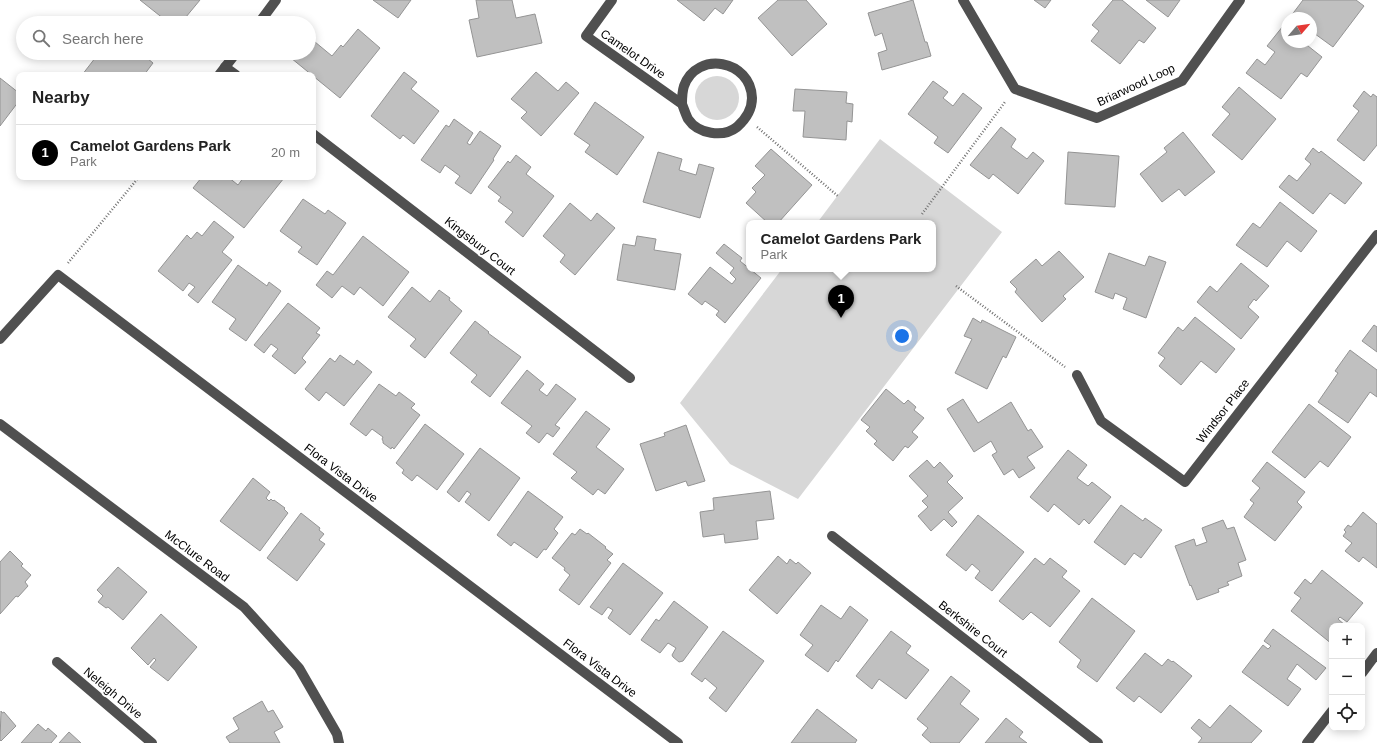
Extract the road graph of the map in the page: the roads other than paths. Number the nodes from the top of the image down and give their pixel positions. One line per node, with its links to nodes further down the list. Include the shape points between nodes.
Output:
1 (276, 0): 5 (street)
2 (612, 0): 8 (street, Camelot Drive, via 586,36)
3 (963, 0): 4 (street, Briarwood Loop, via 1015,89 1097,118 1182,81)
4 (1240, 0)
5 (264, 16)
6 (231, 60): 7 (street)
7 (222, 71)
8 (682, 104): 8 (street, Camelot Drive, via 684,85 694,72 704,65 716,63 732,66 742,73 752,92 748,116 734,129 722,133 710,133 697,127 688,119)
9 (316, 136): 13 (street, Kingsbury Court)
10 (1377, 235): 12 (street, Windsor Place, via 1185,482 1101,421)
11 (0, 339): 22 (street, Flora Vista Drive, via 58,275)
12 (1077, 375)
13 (630, 378)
14 (0, 424): 21 (street, McClure Road, via 244,607 299,668 337,734)
15 (832, 536): 23 (street, Berkshire Court)
16 (1377, 653): 18 (street)
17 (57, 662): 20 (street, Neleigh Drive)
18 (1365, 669)
19 (1329, 715): 24 (street)
20 (152, 743)
21 (339, 743)
22 (678, 743)
23 (1098, 743)
24 (1307, 743)

